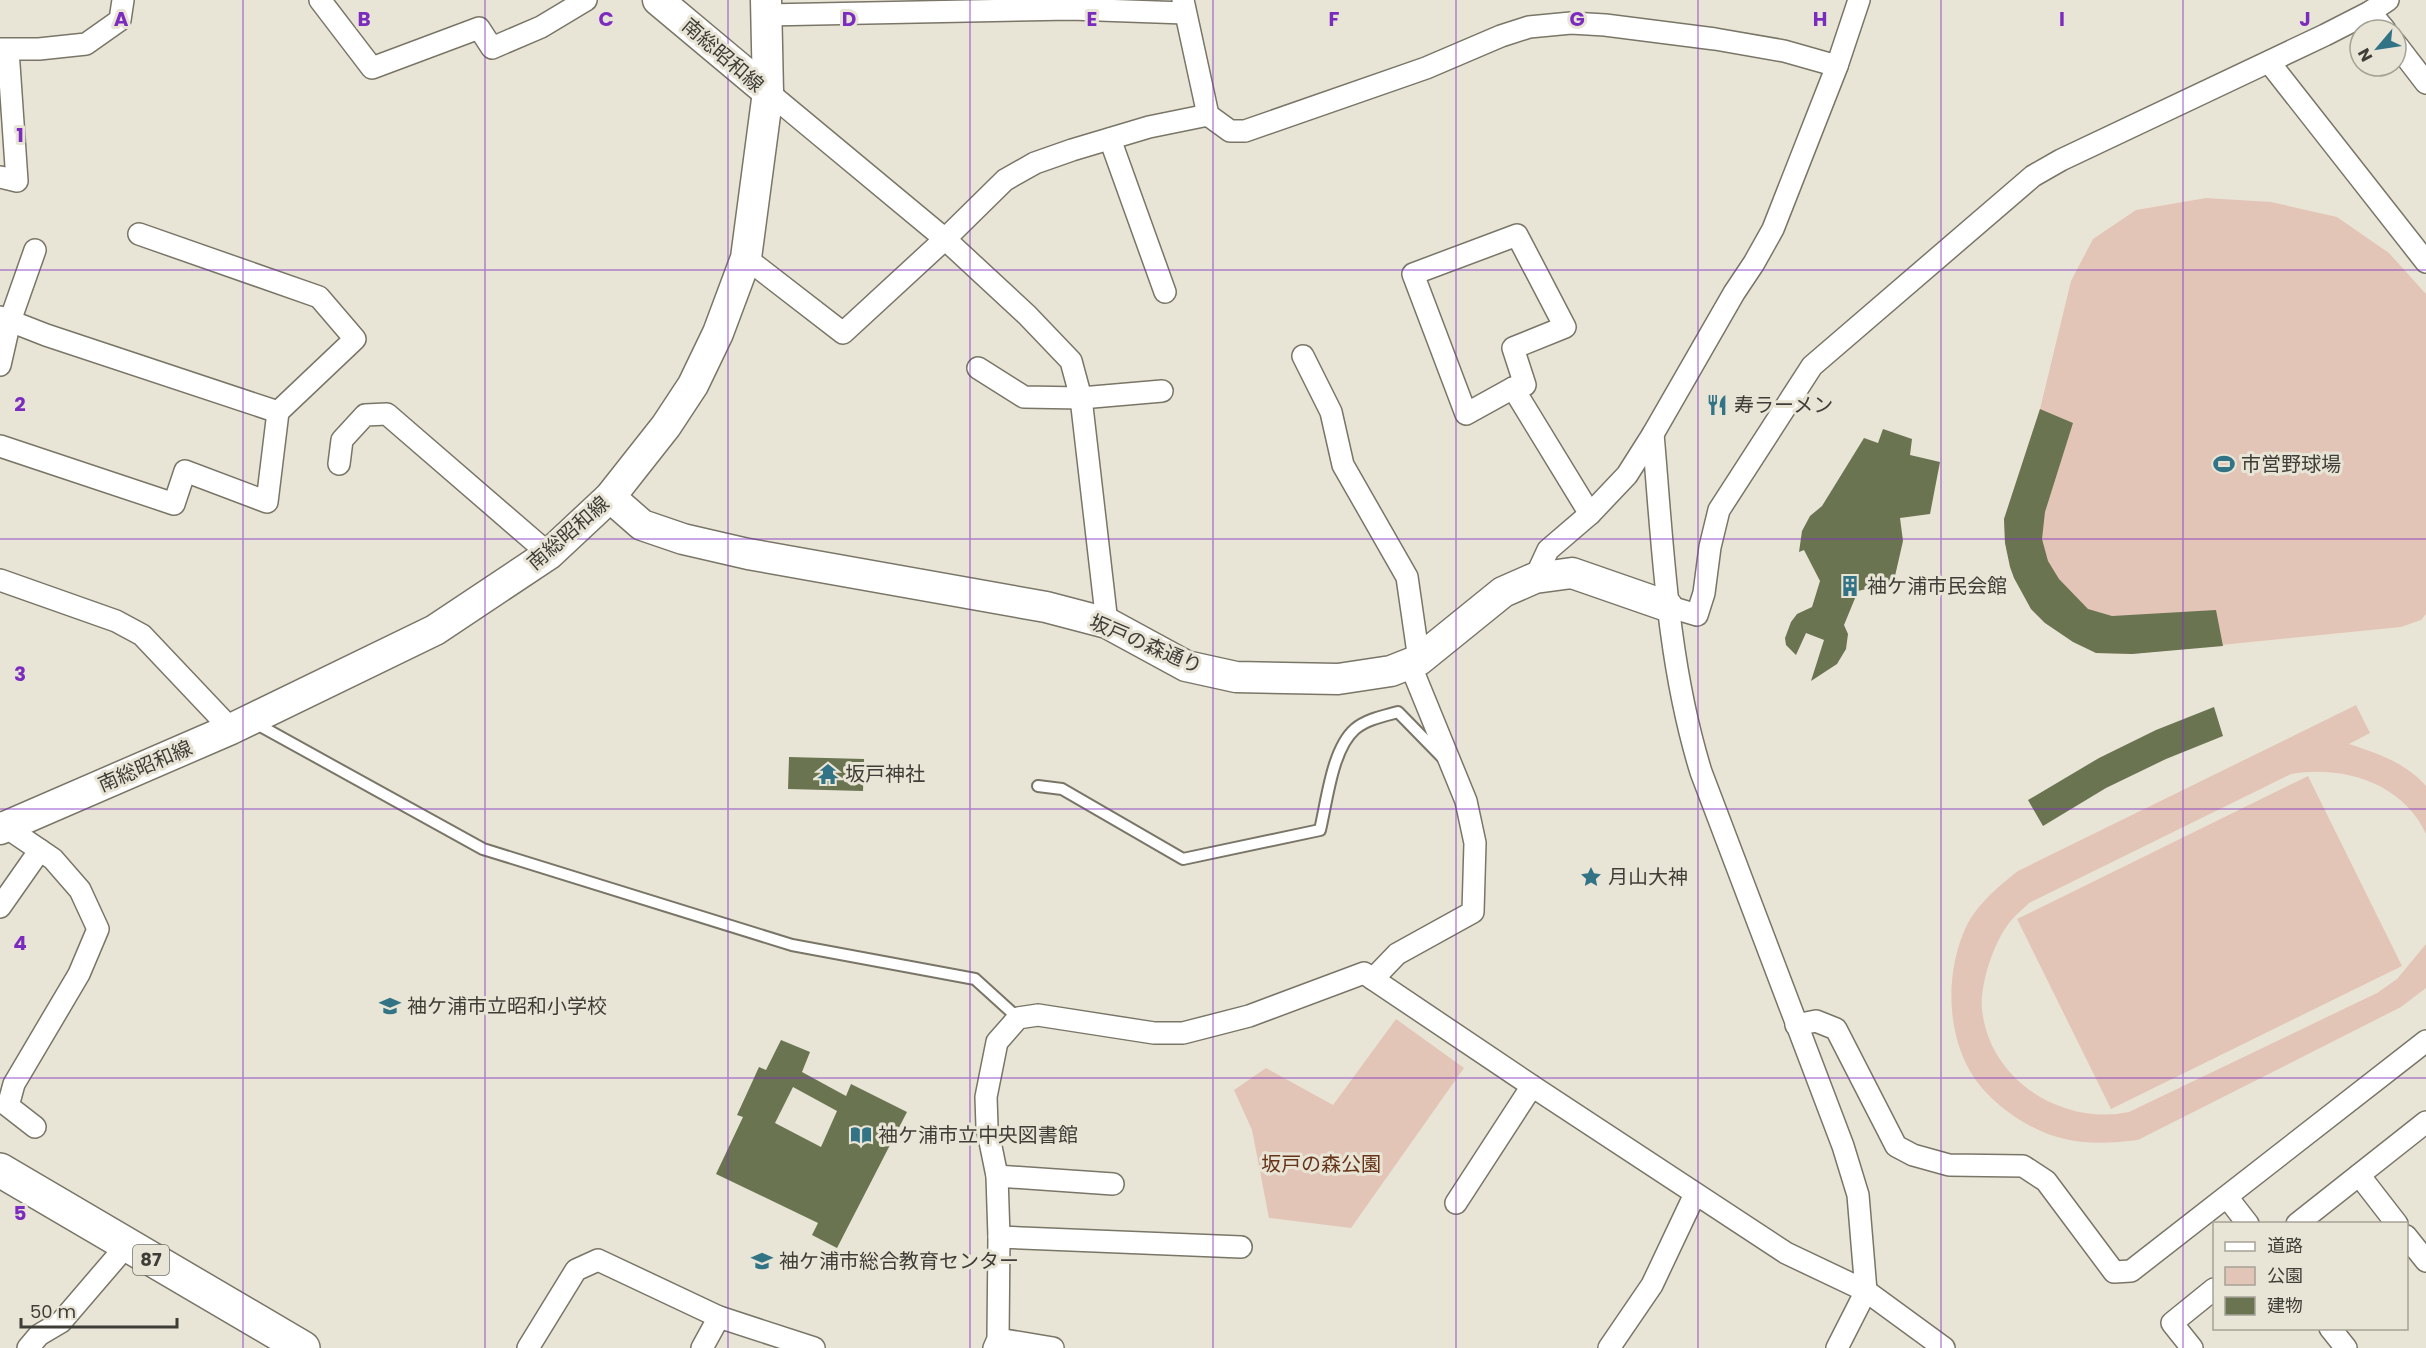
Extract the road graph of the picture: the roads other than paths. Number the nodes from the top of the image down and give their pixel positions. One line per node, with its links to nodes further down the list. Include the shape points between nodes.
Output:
1 (123, 0): 11 (street, via 120,20 86,44)
2 (320, 0): 3 (street, via 372,68 479,28 492,48 541,27)
3 (586, 0)
4 (658, 0): 16 (main road, 南総昭和線)
5 (1859, 0): 14 (street)
6 (1071, 5): 7 (street); 9 (street)
7 (916, 6): 10 (street)
8 (2379, 6): 13 (street)
9 (1184, 7): 17 (street)
10 (766, 8): 16 (main road)
11 (4, 49): 19 (street, via 16,181)
12 (2408, 59): 15 (street)
13 (2269, 62): 24 (street); 42 (street, via 2033,176 1812,366 1719,510 1697,615)
14 (1837, 66): 17 (street, via 1784,51 1715,39 1571,23 1529,27 1501,36 1426,68 1245,131 1230,131); 34 (street, via 1773,229)
15 (2426, 82)
16 (768, 92): 21 (street); 23 (main road, 南総昭和線)
17 (1208, 115): 18 (street)
18 (1110, 139): 21 (street, via 1035,163 1005,180); 25 (street)
19 (0, 177)
20 (139, 234): 33 (street, via 319,297 355,339)
21 (945, 239): 23 (street, via 843,333); 32 (street, via 1071,362)
22 (35, 250): 26 (street)
23 (746, 258): 37 (main road, 南総昭和線, via 718,333 693,385)
24 (2426, 262)
25 (1165, 292)
26 (5, 319): 28 (street); 33 (street)
27 (1303, 356): 44 (street, via 1331,412 1343,465 1407,577)
28 (0, 364)
29 (978, 368): 32 (street, via 1024,398)
30 (1513, 388): 30 (street, via 1525,385 1513,348 1565,327 1517,235 1413,274 1466,414); 38 (street)
31 (1162, 391): 32 (street)
32 (1081, 398): 43 (street)
33 (278, 412): 35 (street, via 267,502 184,471 174,504)
34 (1653, 434): 38 (street, via 1627,475); 42 (street)
35 (0, 446)
36 (339, 464): 39 (street, via 342,440 365,415 387,414)
37 (610, 497): 39 (main road, 南総昭和線); 43 (main road, 坂戸の森通り, via 642,525 683,539 1046,607)
38 (1590, 514): 40 (street, via 1548,550)
39 (549, 554): 45 (main road, 南総昭和線, via 435,630)
40 (1535, 578): 42 (main road, 坂戸の森通り, via 1572,573); 44 (main road, 坂戸の森通り, via 1503,592)
41 (0, 580): 45 (street, via 116,621 142,636)
42 (1667, 606): 53 (street, via 1676,674 1701,772)
43 (1107, 623): 44 (main road, 坂戸の森通り, via 1186,666 1236,677 1338,679 1391,671)
44 (1415, 662): 46 (street)
45 (240, 724): 48 (main road, 南総昭和線); 52 (lane, via 483,849 792,945 975,979)
46 (1451, 766): 47 (lane, via 1398,712 1376,717 1355,729 1336,758 1320,830 1183,860 1062,789); 51 (street, via 1466,801 1475,843 1473,912 1397,954)
47 (1038, 786)
48 (2, 826): 49 (street)
49 (40, 850): 50 (street); 57 (street, via 80,890 98,929 79,974 14,1084 8,1106)
50 (0, 907)
51 (1373, 979): 52 (street, via 1364,973 1249,1016 1184,1033 1154,1033 1038,1014); 55 (street)
52 (1018, 1018): 60 (street, via 997,1042 986,1097 987,1128)
53 (1796, 1025): 63 (street, via 1816,1021 1836,1029 1896,1146 1949,1165 2024,1166 2046,1181 2114,1272 2131,1271); 74 (street, via 1858,1195)
54 (2426, 1041): 63 (street)
55 (1532, 1086): 62 (street); 64 (street)
56 (2426, 1122): 59 (street)
57 (35, 1127)
58 (0, 1170): 70 (main road, 87)
59 (2359, 1174): 66 (street); 67 (street)
60 (997, 1176): 61 (street); 68 (street)
61 (1113, 1184)
62 (1695, 1194): 74 (street, via 1786,1253); 84 (street, via 1652,1285)
63 (2227, 1197): 65 (street)
64 (1456, 1203)
65 (2246, 1222)
66 (2299, 1222)
67 (2395, 1222)
68 (999, 1237): 71 (street); 77 (street)
69 (2408, 1238): 72 (street)
70 (127, 1245): 78 (street, via 61,1322 39,1335); 79 (main road, 87)
71 (1241, 1246)
72 (2426, 1261)
73 (2213, 1290): 87 (street, via 2172,1323)
74 (1866, 1291): 85 (street); 86 (street)
75 (719, 1317): 80 (street, via 598,1260 576,1270); 81 (street); 82 (street)
76 (2331, 1330): 88 (street)
77 (996, 1343): 83 (street)
78 (28, 1348)
79 (303, 1348)
80 (528, 1348)
81 (702, 1348)
82 (814, 1348)
83 (1053, 1348)
84 (1609, 1348)
85 (1838, 1348)
86 (1944, 1348)
87 (2192, 1348)
88 (2346, 1348)

